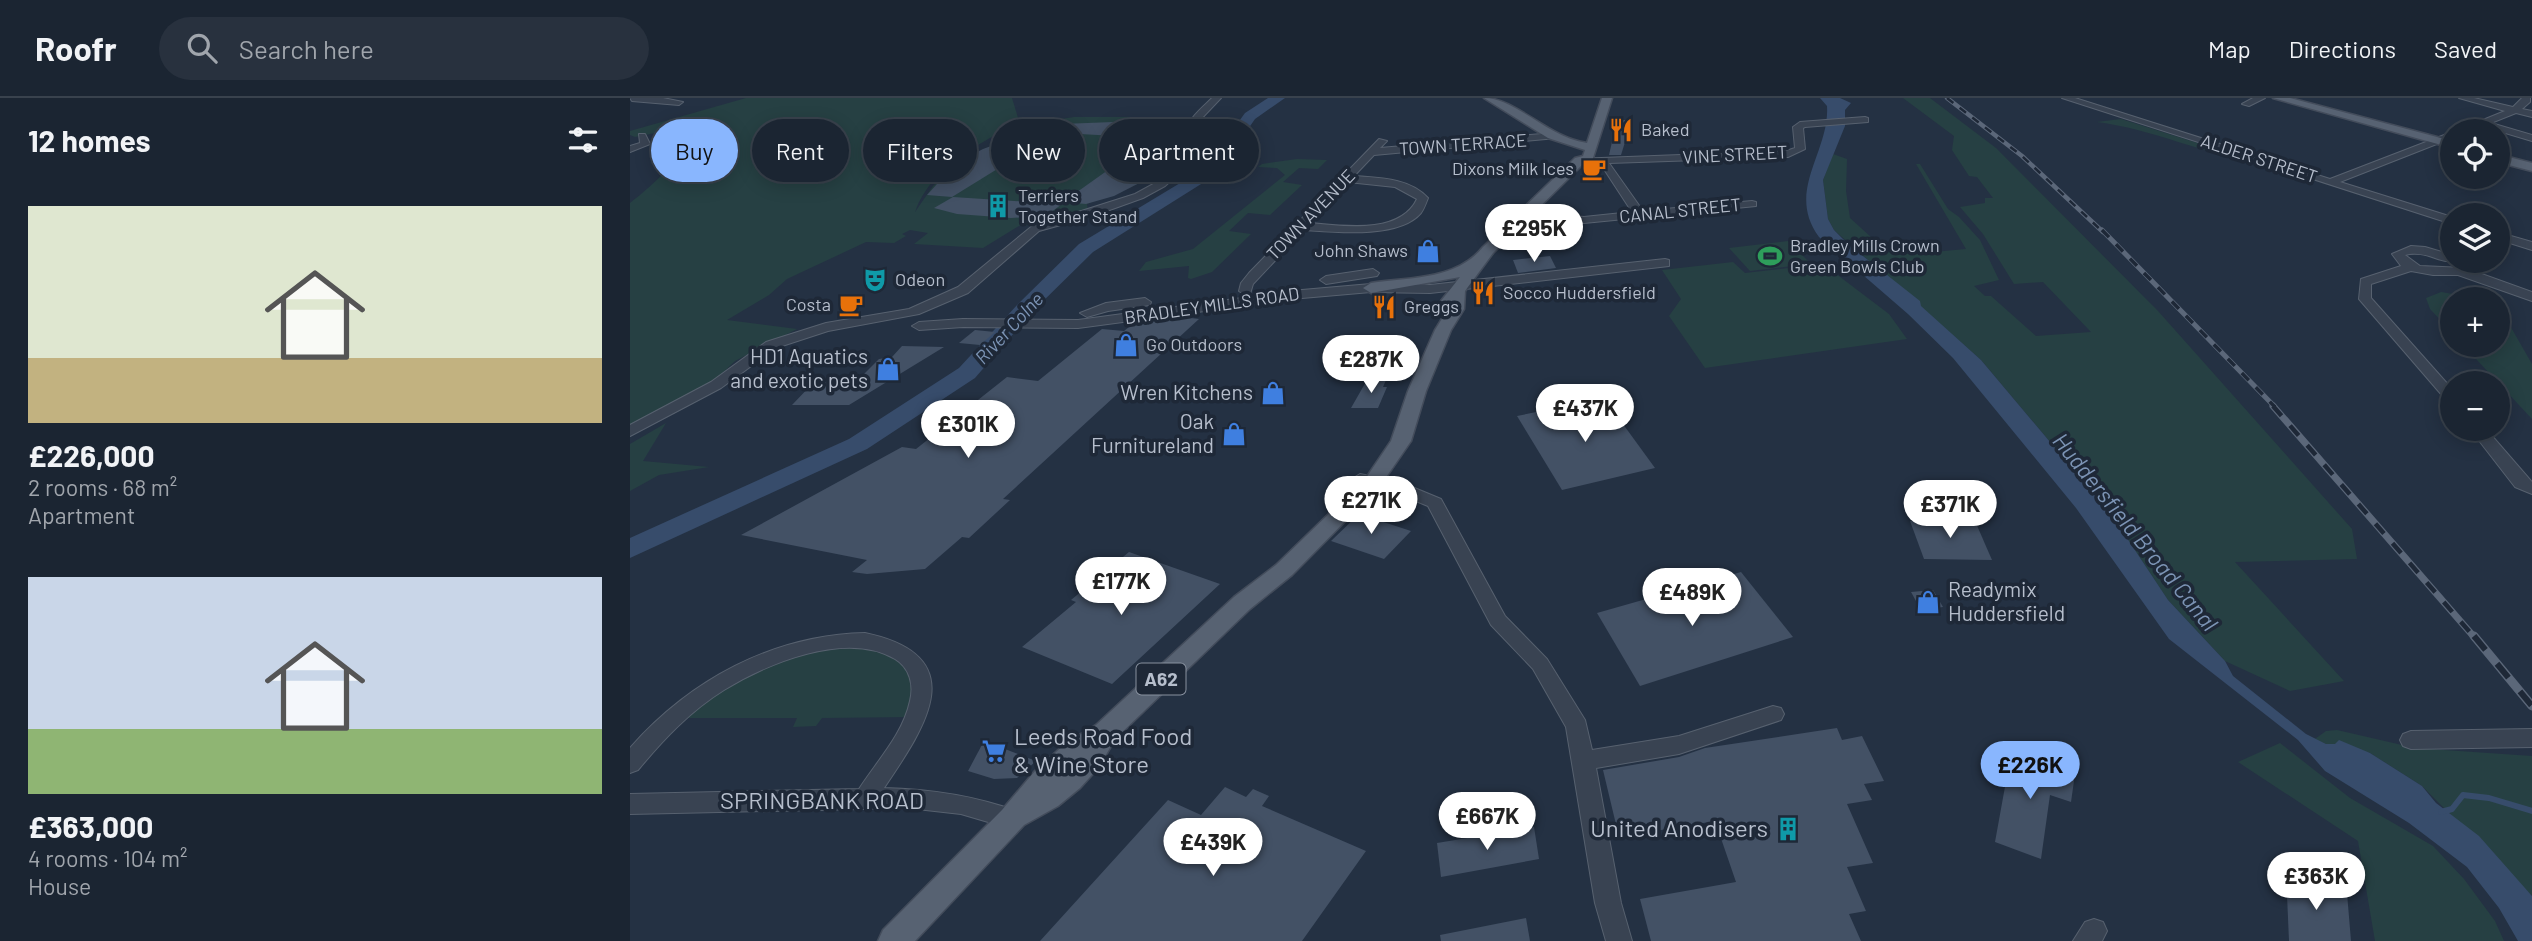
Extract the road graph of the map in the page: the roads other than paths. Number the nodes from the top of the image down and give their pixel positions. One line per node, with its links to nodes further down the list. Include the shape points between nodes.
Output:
1 (632, 98): 11 (street)
2 (1217, 98): 54 (street, via 1195,121 1193,152 1176,173 1139,196 1035,229 980,278)
3 (1489, 98): 21 (main road)
4 (1596, 98): 26 (main road)
5 (1608, 98): 27 (main road, A62)
6 (2066, 98): 16 (street, ALDER STREET)
7 (2261, 98): 12 (street)
8 (2278, 98): 24 (main road)
9 (2463, 98): 14 (street)
10 (2528, 100): 14 (street)
11 (679, 102)
12 (2246, 104)
13 (2122, 106): 16 (street)
14 (2515, 110): 15 (street); 17 (street)
15 (2532, 114)
16 (2127, 117): 36 (street, ALDER STREET)
17 (2492, 119)
18 (1865, 120): 32 (street, VINE STREET, via 1799,121 1800,149 1788,154)
19 (2510, 131): 22 (street)
20 (642, 136): 28 (street, via 645,144)
21 (1554, 136): 25 (street, TOWN TERRACE); 26 (main road)
22 (2532, 138)
23 (1382, 141): 29 (street, TOWN AVENUE)
24 (2438, 141): 36 (street)
25 (1467, 145): 29 (street, TOWN TERRACE); 30 (street)
26 (1578, 146): 27 (main road); 31 (main road, via 1574,157)
27 (1592, 147): 31 (main road, A62, via 1588,158)
28 (630, 149)
29 (1371, 152): 35 (street, TOWN AVENUE)
30 (1472, 157)
31 (1579, 161): 32 (street, VINE STREET); 39 (main road, A62)
32 (1603, 161): 38 (street)
33 (2510, 161): 34 (main road)
34 (2531, 167)
35 (1345, 179): 41 (street, TOWN AVENUE); 41 (street, via 1401,185 1423,198 1421,206 1413,215 1375,228)
36 (2331, 182): 40 (street, ALDER STREET)
37 (1752, 204): 38 (street, CANAL STREET)
38 (1639, 214): 39 (street, CANAL STREET, via 1584,220)
39 (1525, 215): 46 (main road, A62)
40 (2440, 217)
41 (1300, 226): 52 (street, TOWN AVENUE, via 1247,283)
42 (2510, 239): 43 (street)
43 (2532, 246)
44 (2440, 256): 47 (street, via 2421,250 2400,251 2399,258)
45 (1665, 263): 51 (street, BRADLEY MILLS ROAD)
46 (1473, 266): 50 (main road, via 1446,278); 51 (main road, A62)
47 (2412, 267): 48 (street, via 2433,272); 60 (street, via 2365,282 2365,299)
48 (2440, 268)
49 (2480, 273): 53 (street)
50 (1372, 281): 51 (street, BRADLEY MILLS ROAD); 52 (street); 58 (street, BRADLEY MILLS ROAD, via 1078,324)
51 (1460, 288): 63 (main road, A62, via 1397,449)
52 (1245, 291): 56 (street)
53 (2532, 297)
54 (948, 298): 55 (street); 57 (street)
55 (937, 313): 57 (street, BRADLEY MILLS ROAD, via 930,310); 58 (street, BRADLEY MILLS ROAD); 59 (street)
56 (1087, 313)
57 (908, 317): 59 (street, BRADLEY MILLS ROAD); 61 (street, BRADLEY MILLS ROAD, via 842,325 771,345 716,385)
58 (962, 323): 59 (street, BRADLEY MILLS ROAD)
59 (919, 326)
60 (2440, 384)
61 (630, 431)
62 (2488, 441): 64 (street, via 2521,483)
63 (1366, 480): 68 (street, via 1435,503 1499,620 1540,664 1570,710); 72 (main road, A62, via 1284,570 1242,603 1105,732 1093,757 1056,794)
64 (2532, 489)
65 (1773, 714): 68 (street, via 1679,745)
66 (2532, 738): 67 (street)
67 (2411, 740)
68 (1583, 761): 74 (street)
69 (630, 765): 70 (street, via 692,701 737,674 784,653 872,641 898,650 914,664 922,685 915,720)
70 (865, 798): 71 (street, SPRINGBANK ROAD); 72 (street, SPRINGBANK ROAD, via 951,802)
71 (630, 804)
72 (1012, 819): 73 (main road, A62)
73 (894, 941)
74 (1619, 941)

